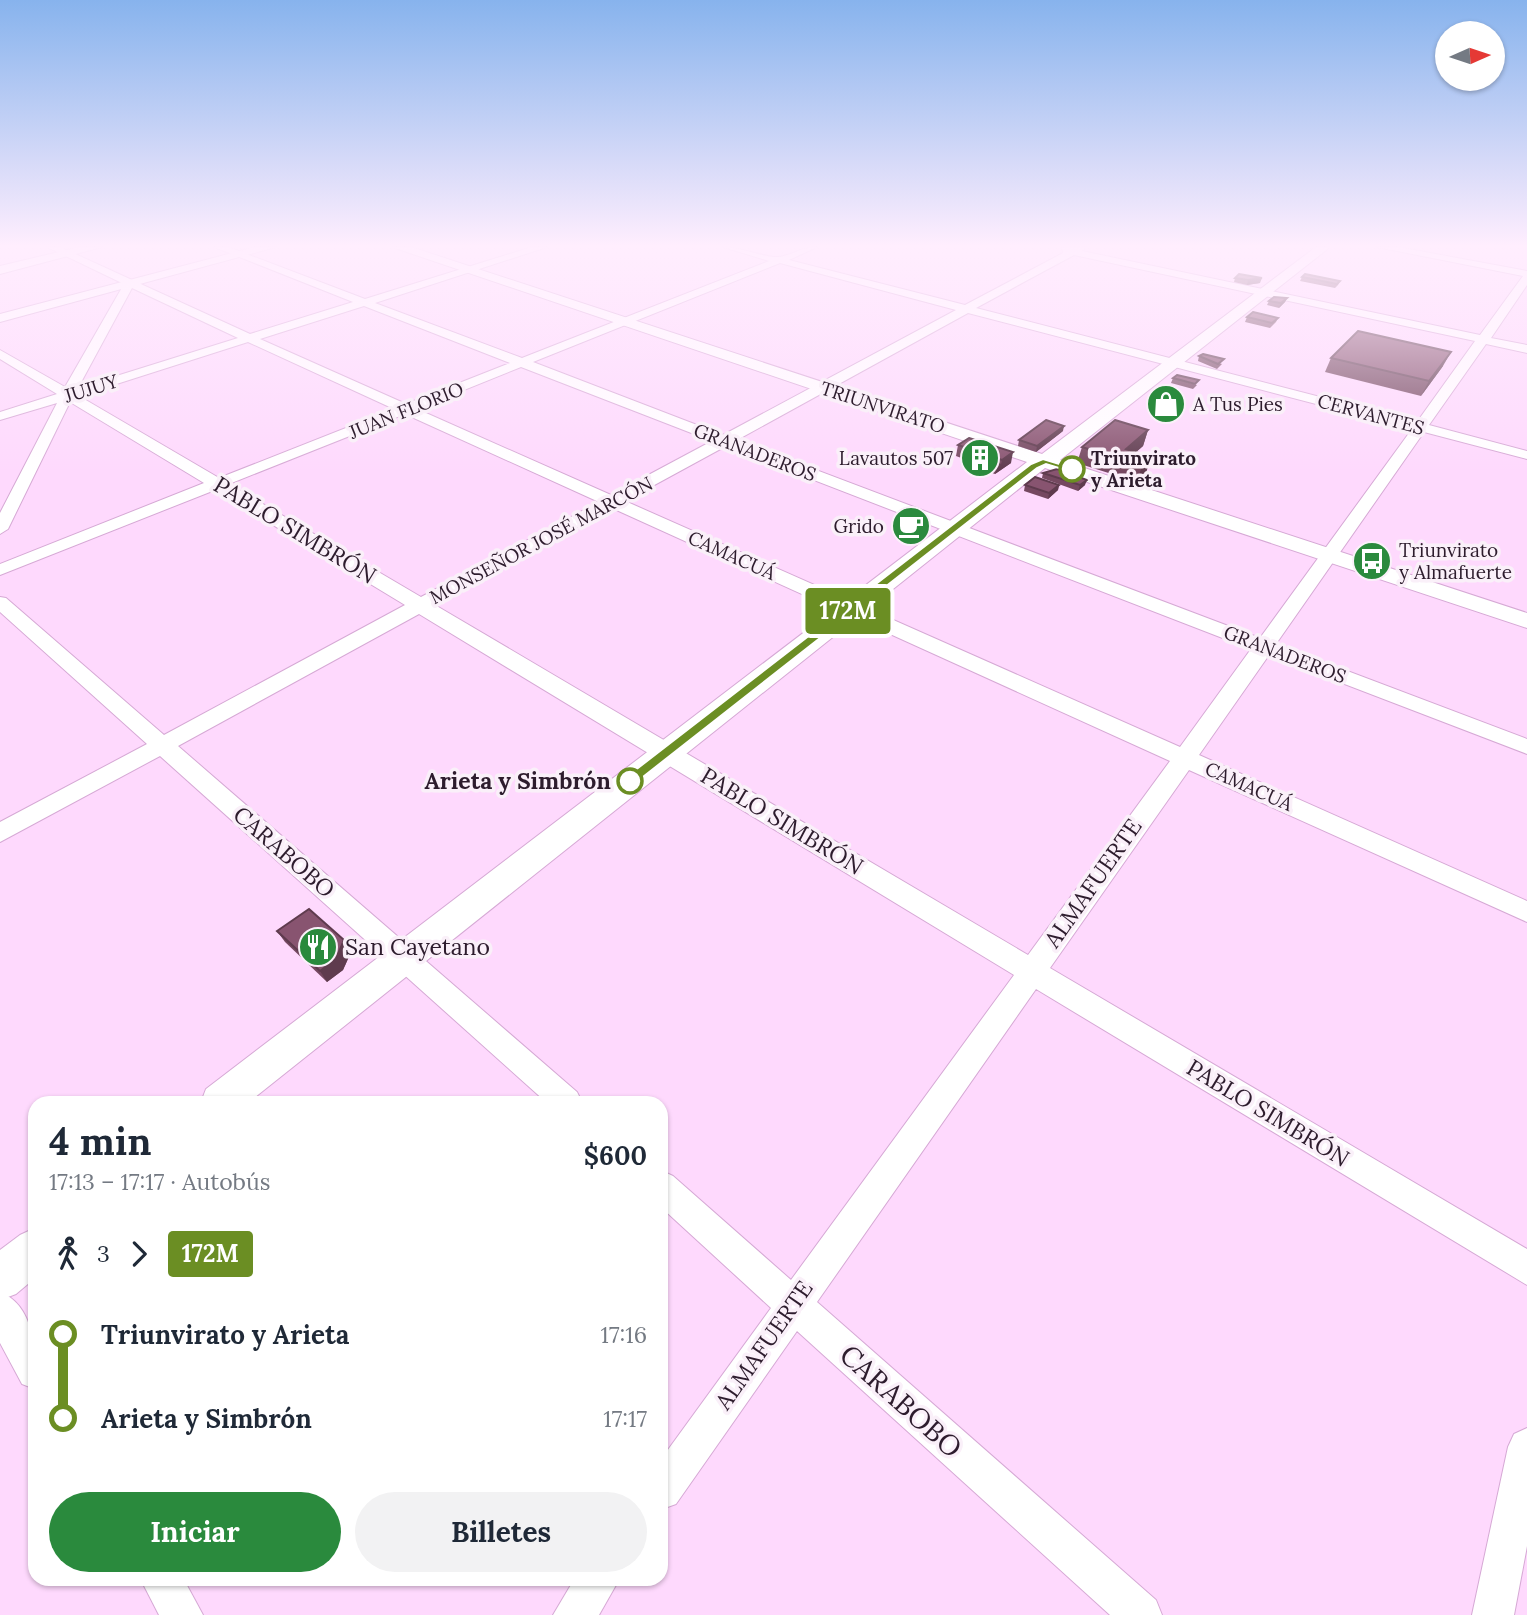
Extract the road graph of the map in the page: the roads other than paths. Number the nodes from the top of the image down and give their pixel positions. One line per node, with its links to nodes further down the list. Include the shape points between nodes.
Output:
1 (108, 322): 18 (street)
2 (213, 322): 11 (street, CAMACUÁ)
3 (303, 322): 11 (street, JUJUY)
4 (417, 322): 15 (street, GRANADEROS)
5 (942, 322): 17 (street, MONSEÑOR JOSÉ MARCÓN)
6 (1018, 322): 16 (street, CERVANTES)
7 (1226, 322): 16 (street)
8 (1401, 322): 12 (street)
9 (1496, 322): 12 (street, ALMAFUERTE)
10 (626, 323): 15 (street, JUAN FLORIO); 17 (street, TRIUNVIRATO)
11 (250, 339): 18 (street, JUJUY); 19 (street, CAMACUÁ)
12 (1484, 340): 13 (street); 21 (street, ALMAFUERTE)
13 (1527, 349)
14 (0, 354): 18 (street, PABLO SIMBRÓN)
15 (526, 363): 19 (street, JUAN FLORIO); 22 (street, GRANADEROS)
16 (1175, 363): 21 (street, CERVANTES); 24 (street)
17 (823, 387): 22 (street, MONSEÑOR JOSÉ MARCÓN); 24 (street, TRIUNVIRATO)
18 (68, 395): 20 (street, JUJUY); 25 (street, PABLO SIMBRÓN); 28 (street)
19 (408, 408): 25 (street, JUAN FLORIO); 26 (street, CAMACUÁ)
20 (0, 416)
21 (1423, 428): 23 (street, CERVANTES); 29 (street, ALMAFUERTE)
22 (725, 440): 26 (street, MONSEÑOR JOSÉ MARCÓN); 27 (street, GRANADEROS)
23 (1527, 455)
24 (1046, 460): 27 (street); 29 (street, TRIUNVIRATO)
25 (220, 484): 30 (street, JUAN FLORIO); 32 (street, PABLO SIMBRÓN)
26 (612, 501): 32 (street, MONSEÑOR JOSÉ MARCÓN); 33 (street, CAMACUÁ)
27 (955, 528): 33 (street); 35 (street, GRANADEROS)
28 (0, 529)
29 (1329, 555): 34 (street, TRIUNVIRATO); 35 (street, ALMAFUERTE)
30 (0, 570)
31 (0, 602): 36 (street, CARABOBO)
32 (419, 606): 36 (street, MONSEÑOR JOSÉ MARCÓN); 38 (street, PABLO SIMBRÓN)
33 (852, 609): 38 (street); 39 (street, CAMACUÁ)
34 (1527, 621)
35 (1265, 646): 37 (street, GRANADEROS); 39 (street, ALMAFUERTE)
36 (162, 745): 40 (street, MONSEÑOR JOSÉ MARCÓN); 42 (street, CARABOBO)
37 (1527, 747)
38 (668, 751): 42 (street); 43 (street, PABLO SIMBRÓN)
39 (1184, 757): 41 (street, CAMACUÁ); 43 (street, ALMAFUERTE)
40 (0, 833)
41 (1527, 912)
42 (403, 956): 44 (street); 45 (street, CARABOBO)
43 (1031, 971): 48 (street, PABLO SIMBRÓN); 50 (street, ALMAFUERTE)
44 (228, 1096)
45 (560, 1096)
46 (668, 1192): 50 (street, CARABOBO)
47 (28, 1256): 49 (street)
48 (1527, 1268)
49 (0, 1278)
50 (792, 1304): 54 (street, ALMAFUERTE); 59 (street, CARABOBO)
51 (0, 1309): 52 (street)
52 (28, 1359)
53 (1527, 1447): 60 (street)
54 (668, 1481)
55 (165, 1586): 57 (street)
56 (594, 1586): 58 (street)
57 (183, 1615)
58 (574, 1615)
59 (1141, 1615)
60 (1493, 1615)

